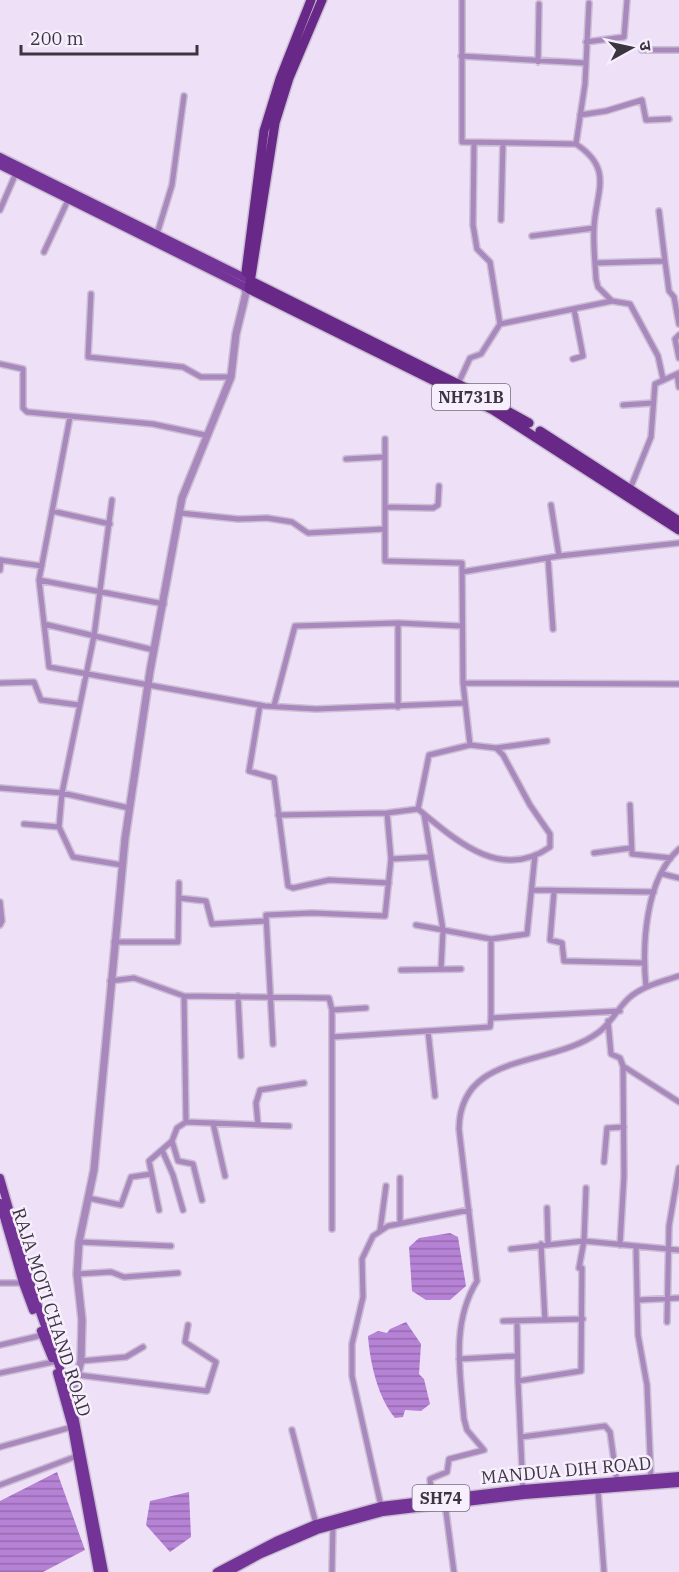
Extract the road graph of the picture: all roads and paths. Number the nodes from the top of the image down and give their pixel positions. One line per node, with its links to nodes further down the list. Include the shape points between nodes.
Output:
1 (311, 0): 32 (highway, via 264,131)
2 (322, 0): 32 (highway, via 275,123)
3 (462, 0): 10 (street)
4 (627, 0): 7 (street, via 624,37)
5 (588, 3): 7 (street)
6 (539, 4): 11 (street)
7 (586, 42): 12 (street)
8 (642, 50): 9 (street)
9 (679, 50)
10 (461, 56): 11 (street); 16 (street, via 460,137 462,142)
11 (537, 62): 12 (street)
12 (585, 63): 14 (street)
13 (184, 96): 27 (street, via 172,184)
14 (580, 115): 15 (street, via 642,100 646,120); 18 (street)
15 (669, 119)
16 (474, 143): 17 (street); 36 (street, via 473,225 477,249 490,262)
17 (503, 143): 18 (street); 25 (street)
18 (576, 144): 26 (street, via 592,155 600,170)
19 (0, 157): 27 (main road)
20 (0, 165): 21 (main road)
21 (16, 173): 22 (main road); 23 (street)
22 (69, 198): 29 (street); 32 (main road)
23 (0, 210)
24 (659, 211): 30 (street)
25 (501, 220)
26 (594, 228): 28 (street); 31 (street)
27 (157, 234): 32 (main road)
28 (532, 236)
29 (44, 252)
30 (665, 261): 31 (street); 37 (street)
31 (595, 263): 34 (street, via 598,286)
32 (247, 285): 43 (street); 45 (highway, NH731B); 64 (highway, NH731B, via 493,410 559,449)
33 (92, 294): 43 (street, via 88,357 183,367 201,377)
34 (612, 301): 35 (street); 44 (street, via 630,304 658,356)
35 (574, 309): 36 (street); 39 (street, via 583,356)
36 (500, 324): 45 (street, via 481,354 470,358)
37 (679, 324)
38 (679, 335): 40 (street, via 675,339)
39 (573, 358)
40 (679, 358)
41 (0, 364): 49 (street, via 23,369 24,411)
42 (678, 373): 44 (street); 46 (street)
43 (231, 376): 50 (street)
44 (663, 379): 47 (street, via 655,384)
45 (458, 384): 55 (highway, NH731B, via 515,415)
46 (679, 387)
47 (653, 403): 48 (street); 55 (street, via 651,437)
48 (623, 405)
49 (70, 417): 50 (street, via 153,424); 59 (street)
50 (205, 435): 60 (street)
51 (385, 439): 52 (street)
52 (385, 457): 53 (street); 58 (street)
53 (345, 459)
54 (439, 486): 58 (street, via 438,505 433,508)
55 (630, 489): 61 (highway, NH731B)
56 (112, 500): 62 (street)
57 (551, 505): 66 (street)
58 (385, 507): 63 (street)
59 (52, 511): 62 (street); 69 (street)
60 (180, 513): 63 (street, via 267,518 292,522 308,532); 74 (street)
61 (679, 521)
62 (110, 524): 73 (street)
63 (385, 529): 71 (street, via 385,561 462,563)
64 (679, 530)
65 (679, 543): 66 (street)
66 (559, 556): 67 (street)
67 (548, 558): 71 (street); 78 (street)
68 (0, 560): 69 (street); 70 (street)
69 (42, 566): 72 (street)
70 (0, 570)
71 (462, 572): 77 (street)
72 (39, 580): 73 (street); 76 (street)
73 (102, 592): 74 (street); 79 (street)
74 (164, 604): 80 (street)
75 (398, 623): 77 (street); 89 (street, via 295,626); 90 (street)
76 (44, 624): 79 (street); 81 (street, via 49,667)
77 (462, 626): 83 (street)
78 (553, 629)
79 (94, 636): 80 (street); 81 (street)
80 (154, 650): 84 (street)
81 (86, 673): 84 (street); 87 (street)
82 (0, 683): 87 (street, via 34,682 41,700)
83 (463, 683): 85 (street); 86 (street)
84 (148, 684): 88 (street); 97 (street)
85 (679, 684)
86 (464, 703): 90 (street); 92 (street)
87 (79, 705): 95 (street)
88 (260, 705): 89 (street); 101 (street, via 249,771 274,778)
89 (274, 706): 90 (street)
90 (398, 707)
91 (547, 741): 93 (street)
92 (470, 745): 93 (street); 98 (street, via 429,755)
93 (496, 748): 107 (street, via 504,755 551,838 550,847)
94 (0, 789): 95 (street)
95 (62, 793): 97 (street); 103 (street)
96 (630, 805): 104 (street)
97 (129, 808): 111 (street)
98 (417, 809): 99 (street); 100 (street)
99 (387, 813): 101 (street); 110 (street)
100 (424, 814): 107 (street, via 488,858 506,860); 108 (street)
101 (278, 815): 115 (street, via 290,888 329,880)
102 (24, 824): 103 (street)
103 (59, 827): 111 (street, via 73,858)
104 (630, 848): 106 (street); 109 (street, via 634,855)
105 (679, 849): 109 (street)
106 (594, 853)
107 (535, 855): 116 (street)
108 (430, 857): 110 (street); 124 (street)
109 (671, 858): 112 (street)
110 (391, 859): 115 (street)
111 (122, 865): 126 (street)
112 (663, 874): 113 (street); 118 (street)
113 (679, 878)
114 (179, 883): 119 (street)
115 (389, 883): 121 (street, via 385,916 277,913 267,914)
116 (532, 890): 117 (street); 125 (street, via 527,934)
117 (554, 892): 118 (street); 127 (street, via 550,940 562,943 564,961)
118 (654, 892): 127 (street, via 645,928)
119 (179, 898): 121 (street, via 206,901 212,924); 126 (street, via 178,942)
120 (0, 902): 122 (street)
121 (265, 921): 136 (street)
122 (0, 925)
123 (416, 925): 124 (street)
124 (443, 930): 125 (street); 128 (street)
125 (491, 939): 140 (street)
126 (114, 942): 132 (street)
127 (644, 963): 133 (street)
128 (441, 969): 129 (street); 130 (street)
129 (461, 969)
130 (401, 970)
131 (679, 976): 133 (street)
132 (110, 981): 134 (street, via 134,978); 165 (street, via 94,1170)
133 (646, 987): 139 (street, via 628,998)
134 (184, 996): 135 (street); 150 (street)
135 (238, 996): 136 (street); 145 (street)
136 (271, 996): 138 (street, via 329,999); 144 (street)
137 (366, 1008): 138 (street)
138 (332, 1010): 143 (street)
139 (620, 1011): 140 (street); 141 (street)
140 (491, 1018): 142 (street, via 490,1027)
141 (608, 1021): 146 (street, via 611,1054 620,1058); 171 (street, via 599,1032 571,1046 498,1069 465,1096 459,1130)
142 (428, 1031): 143 (street); 148 (street)
143 (332, 1037): 174 (street)
144 (273, 1044)
145 (241, 1056)
146 (623, 1066): 149 (street); 154 (street)
147 (304, 1083): 152 (street, via 260,1090 256,1103)
148 (435, 1096)
149 (679, 1102)
150 (186, 1122): 151 (street); 155 (street, via 177,1128)
151 (213, 1123): 152 (street); 160 (street)
152 (258, 1125): 153 (street)
153 (289, 1126)
154 (624, 1127): 157 (street, via 607,1128); 180 (street)
155 (172, 1141): 156 (street); 166 (street, via 178,1161 193,1164)
156 (162, 1150): 159 (street, via 150,1158); 170 (street)
157 (604, 1162)
158 (679, 1168): 184 (street)
159 (152, 1174): 165 (street, via 130,1177 121,1205); 169 (street)
160 (225, 1176)
161 (0, 1178): 209 (main road)
162 (400, 1178): 172 (street)
163 (386, 1186): 175 (street)
164 (586, 1188): 176 (street)
165 (88, 1198): 177 (street)
166 (202, 1200)
167 (0, 1203): 173 (main road, RAJA MOTI CHAND ROAD)
168 (547, 1208): 178 (street)
169 (159, 1210)
170 (183, 1210)
171 (469, 1210): 172 (street); 203 (street, via 477,1281 461,1316)
172 (400, 1223): 175 (street)
173 (3, 1229): 189 (main road, RAJA MOTI CHAND ROAD)
174 (332, 1229)
175 (380, 1231): 224 (street, via 373,1236 362,1259 362,1312 351,1351 352,1376)
176 (584, 1241): 178 (street); 180 (street); 193 (street)
177 (79, 1242): 181 (street); 186 (street)
178 (548, 1243): 179 (street)
179 (541, 1244): 183 (street); 194 (street)
180 (620, 1245): 182 (street)
181 (171, 1246)
182 (636, 1248): 184 (street); 192 (street)
183 (511, 1249)
184 (668, 1250): 185 (street); 190 (street)
185 (679, 1250)
186 (77, 1274): 187 (street); 204 (street)
187 (178, 1274)
188 (0, 1282): 189 (street)
189 (23, 1283): 199 (main road, RAJA MOTI CHAND ROAD)
190 (669, 1298): 191 (street); 192 (street); 197 (street)
191 (679, 1298)
192 (639, 1300): 217 (street, via 638,1335 647,1385)
193 (583, 1318): 194 (street); 208 (street, via 580,1373)
194 (545, 1320): 196 (street)
195 (503, 1321): 196 (street)
196 (517, 1321): 202 (street)
197 (667, 1322)
198 (188, 1325): 207 (street, via 185,1342 216,1362 209,1391)
199 (43, 1335): 200 (street); 205 (main road, RAJA MOTI CHAND ROAD)
200 (0, 1345)
201 (143, 1347): 204 (street, via 126,1357)
202 (517, 1356): 203 (street); 208 (street)
203 (459, 1359): 222 (street, via 467,1430 484,1450 449,1459 447,1472 430,1479)
204 (81, 1361): 207 (street)
205 (53, 1362): 206 (street); 209 (main road, RAJA MOTI CHAND ROAD)
206 (0, 1373)
207 (78, 1375): 209 (street)
208 (518, 1381): 212 (street)
209 (69, 1403): 210 (main road, RAJA MOTI CHAND ROAD); 228 (main road)
210 (72, 1427): 213 (street); 214 (main road, RAJA MOTI CHAND ROAD)
211 (292, 1430): 225 (street)
212 (521, 1437): 216 (street, via 605,1426 610,1432); 221 (street)
213 (0, 1447)
214 (77, 1456): 219 (street); 227 (main road, RAJA MOTI CHAND ROAD)
215 (679, 1476): 217 (main road, MANDUA DIH ROAD / SH74)
216 (617, 1482): 217 (main road, MANDUA DIH ROAD / SH74); 221 (main road, MANDUA DIH ROAD / SH74)
217 (651, 1482): 218 (main road, MANDUA DIH ROAD / SH74); 220 (main road, MANDUA DIH ROAD / SH74)
218 (679, 1483)
219 (0, 1485)
220 (598, 1490): 221 (main road, MANDUA DIH ROAD / SH74); 233 (street)
221 (523, 1492): 222 (main road, MANDUA DIH ROAD / SH74); 223 (main road, MANDUA DIH ROAD / SH74)
222 (432, 1499): 224 (main road, MANDUA DIH ROAD / SH74)
223 (445, 1504): 226 (main road, MANDUA DIH ROAD / SH74, via 383,1512); 232 (street)
224 (381, 1506): 225 (main road, MANDUA DIH ROAD / SH74)
225 (316, 1524): 229 (main road, MANDUA DIH ROAD / SH74, via 276,1540)
226 (333, 1525): 230 (main road, MANDUA DIH ROAD / SH74); 231 (street)
227 (98, 1572)
228 (104, 1572)
229 (217, 1572)
230 (228, 1572)
231 (332, 1572)
232 (454, 1572)
233 (604, 1572)

